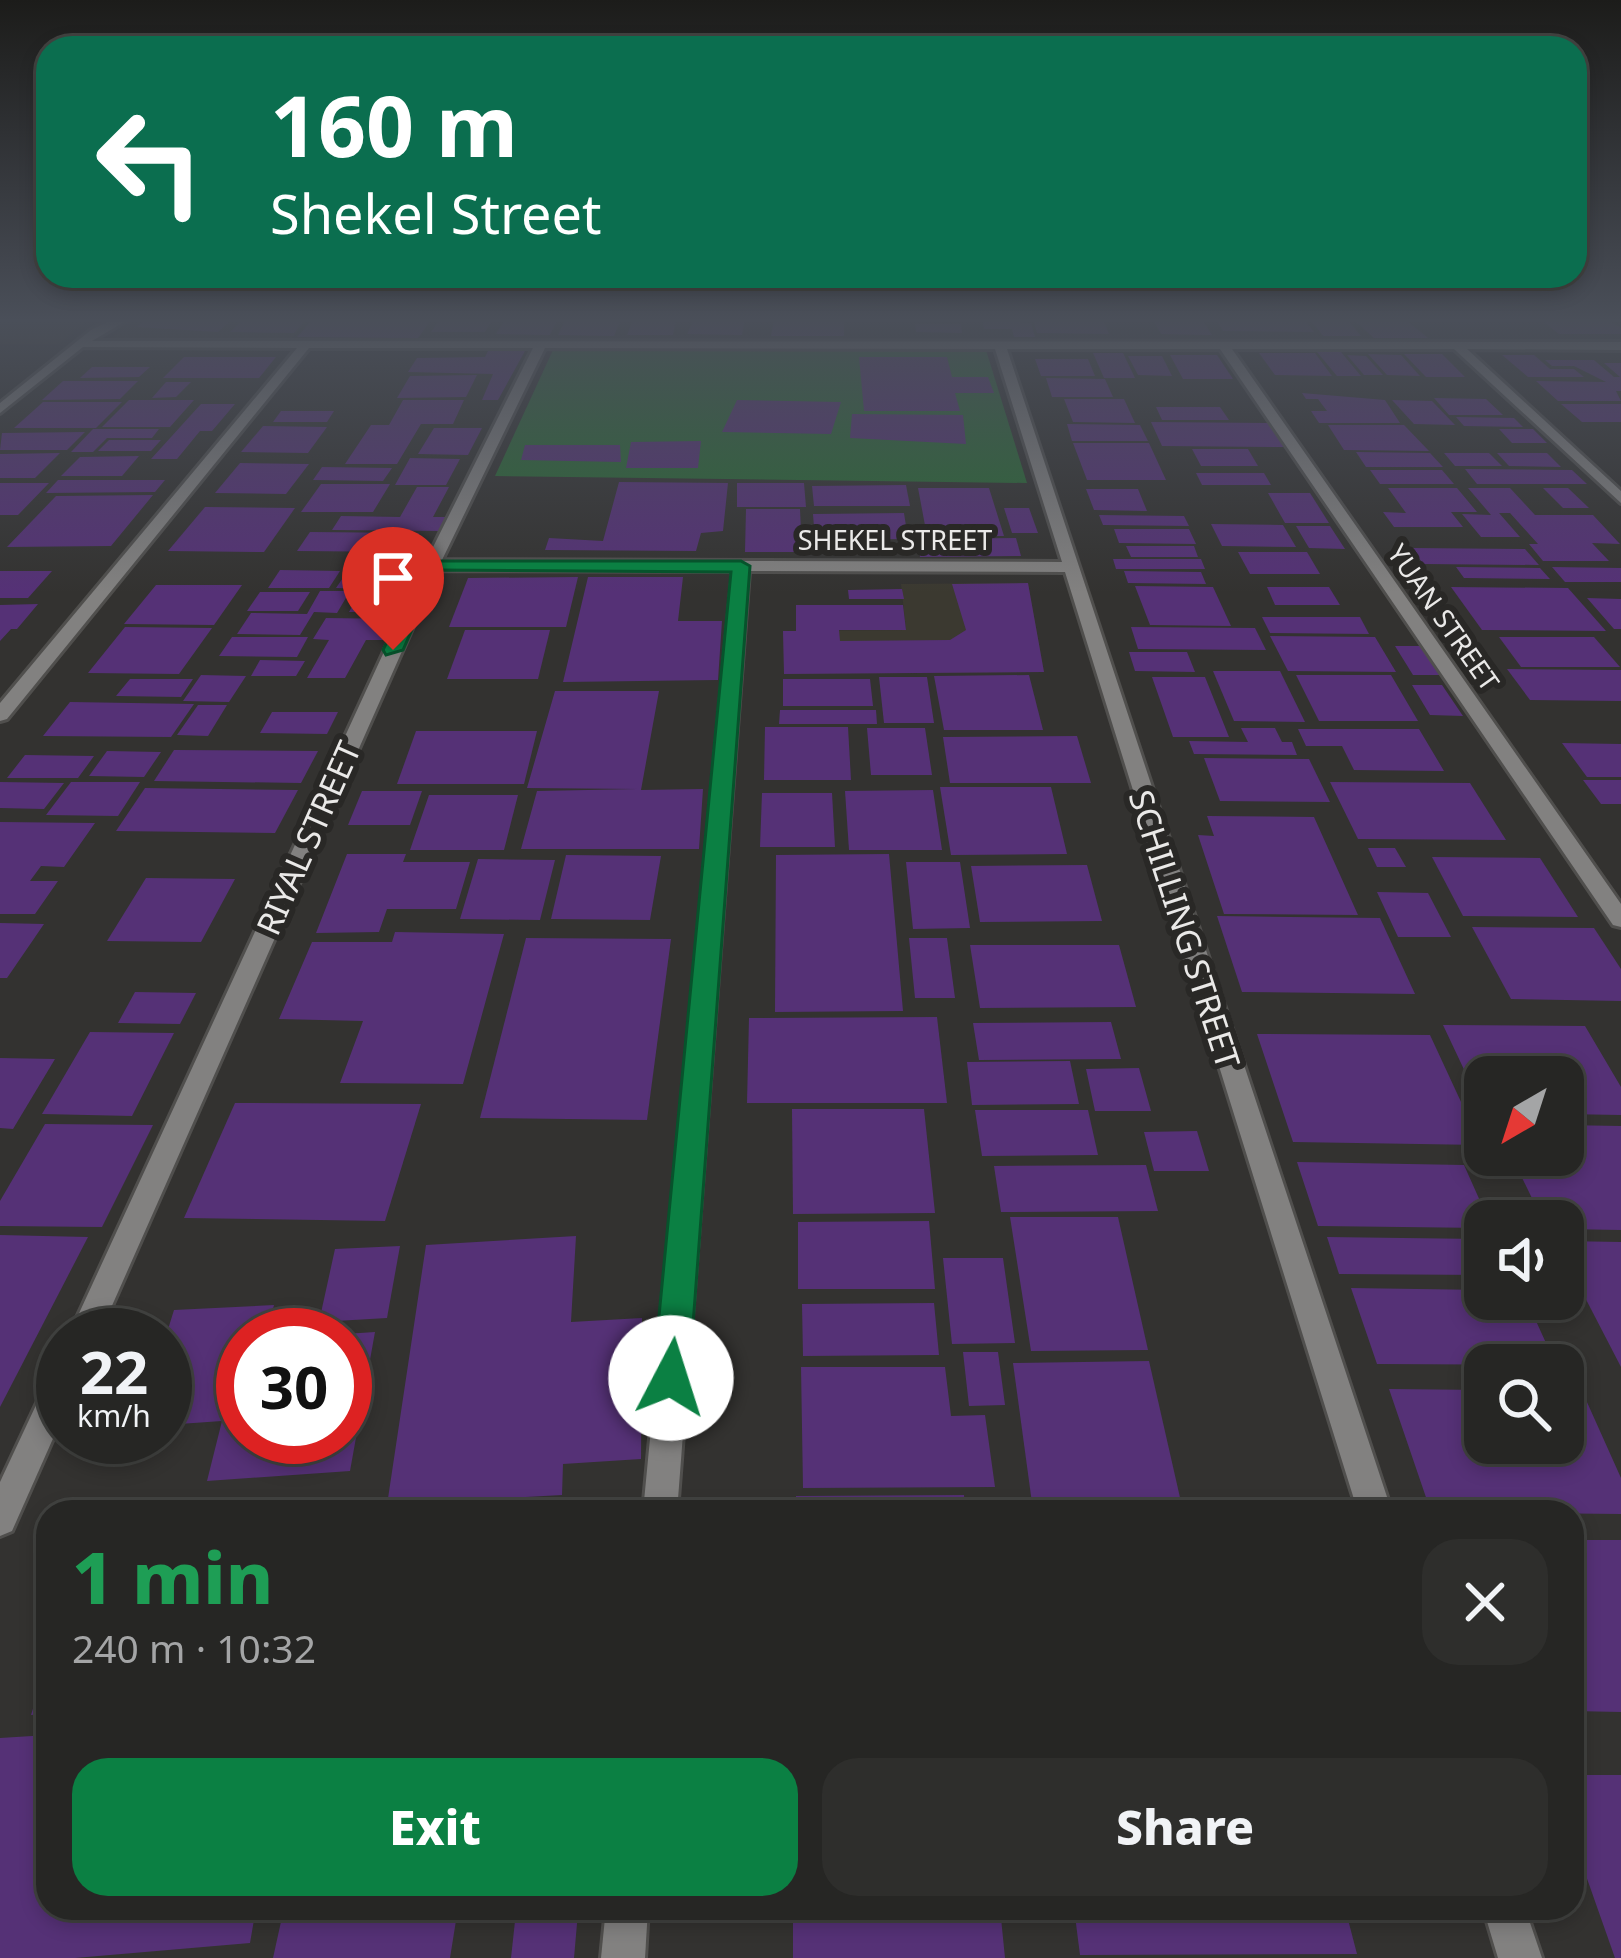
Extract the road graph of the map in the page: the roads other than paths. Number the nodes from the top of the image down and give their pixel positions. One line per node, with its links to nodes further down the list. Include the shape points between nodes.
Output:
1 (251, 410): 10 (street)
2 (508, 410): 7 (street, RIYAL STREET)
3 (1021, 410): 9 (street, SCHILLING STREET)
4 (1268, 410): 11 (street, YUAN STREET)
5 (1526, 410): 6 (street)
6 (1621, 500)
7 (432, 565): 8 (street, SHEKEL STREET); 12 (street, RIYAL STREET)
8 (741, 566): 9 (street, SHEKEL STREET); 14 (street)
9 (1070, 567): 15 (street, SCHILLING STREET)
10 (0, 715)
11 (1621, 920)
12 (95, 1308)
13 (36, 1440): 16 (street)
14 (661, 1500)
15 (1371, 1500)
16 (0, 1520)
17 (626, 1920): 19 (street)
18 (1508, 1920): 20 (street)
19 (622, 1958)
20 (1520, 1958)

